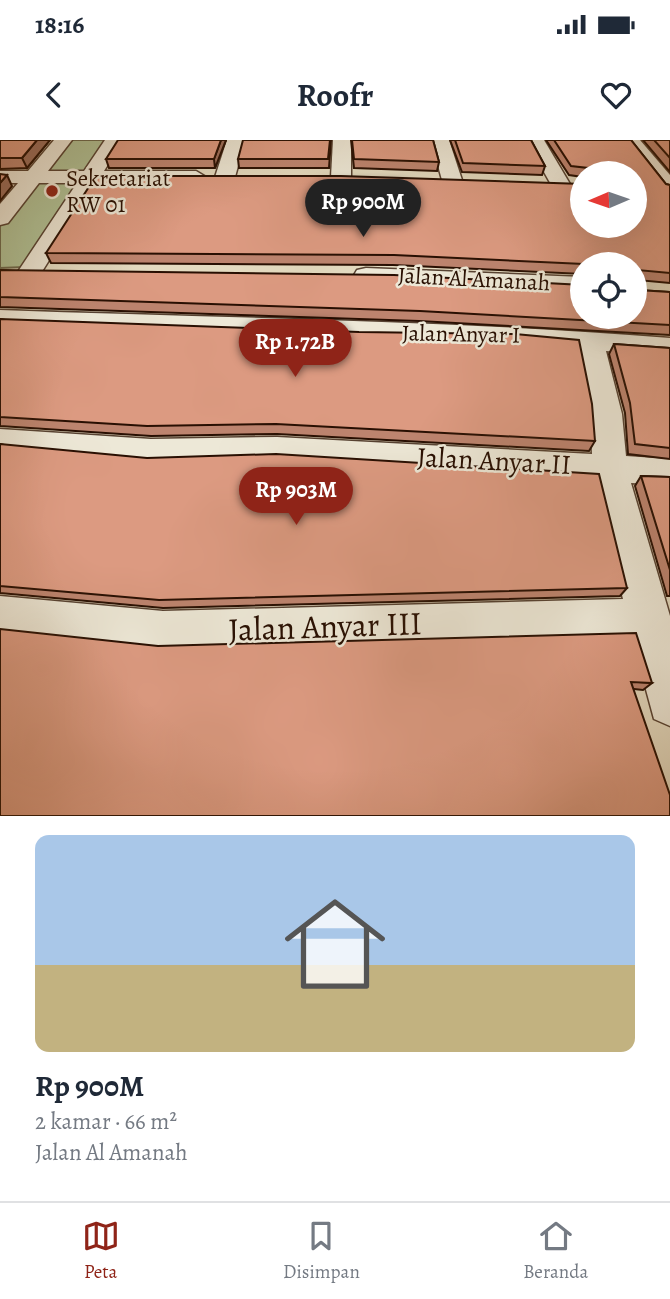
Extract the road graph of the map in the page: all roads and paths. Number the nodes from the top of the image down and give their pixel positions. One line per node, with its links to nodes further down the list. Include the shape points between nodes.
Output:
1 (63, 140): 10 (street)
2 (114, 140): 8 (street)
3 (236, 140): 11 (street)
4 (342, 140): 13 (street, via 348,178)
5 (440, 140): 14 (street, via 459,181)
6 (535, 140): 16 (street)
7 (630, 140): 19 (street)
8 (91, 176): 10 (street); 11 (street); 21 (street, via 19,273)
9 (0, 177): 10 (street)
10 (34, 177): 20 (street)
11 (225, 177): 12 (street)
12 (251, 177)
13 (315, 177)
14 (425, 180)
15 (533, 183): 16 (street)
16 (560, 184): 17 (street)
17 (570, 184)
18 (648, 188): 19 (street)
19 (670, 188)
20 (0, 218)
21 (56, 273)
22 (339, 275): 23 (street, Jalan Al Amanah)
23 (570, 284)
24 (0, 318): 25 (street, Jalan Anyar I, via 512,334)
25 (590, 341): 26 (street, Jalan Anyar I); 28 (street, Jalan Anyar II, via 606,414)
26 (670, 347)
27 (0, 442): 28 (street, Jalan Anyar II, via 151,452 289,450)
28 (610, 469): 29 (street); 31 (street, Jalan Anyar II)
29 (670, 472)
30 (0, 616): 31 (street, Jalan Anyar III, via 163,631)
31 (650, 618): 32 (street, Jalan Anyar II)
32 (670, 703)

